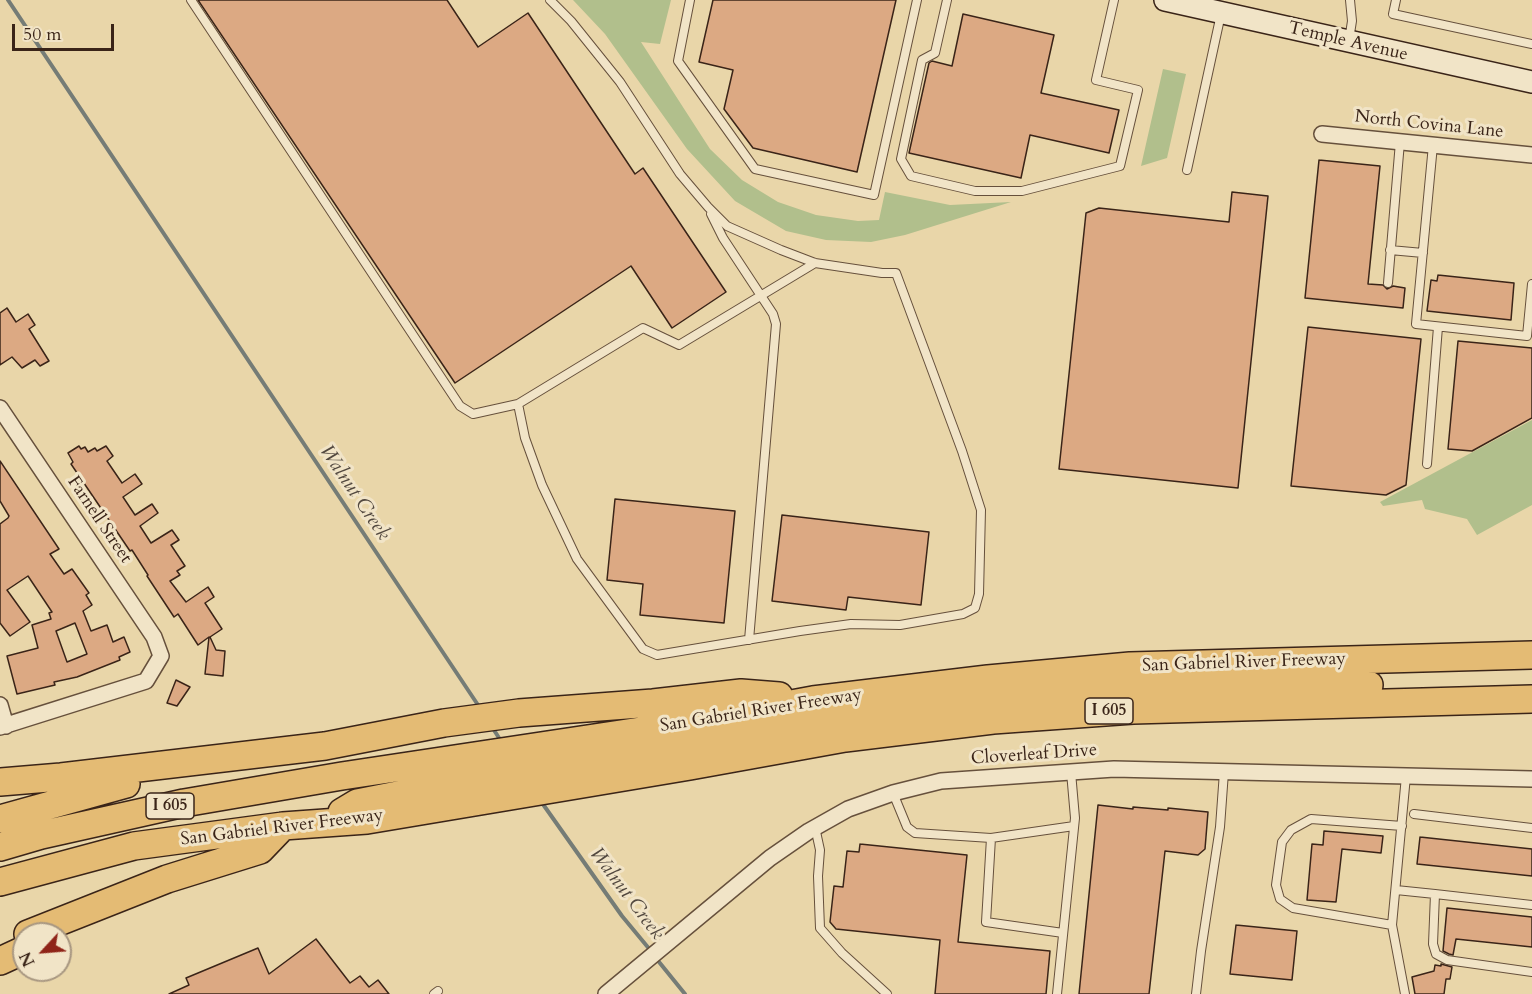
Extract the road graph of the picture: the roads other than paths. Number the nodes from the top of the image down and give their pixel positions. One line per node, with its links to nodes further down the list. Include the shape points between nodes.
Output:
1 (191, 0): 28 (lane, via 460,406 473,414)
2 (550, 0): 19 (lane, via 620,82 680,174)
3 (690, 0): 4 (lane, via 678,61 755,169 874,195)
4 (917, 0)
5 (947, 0): 6 (lane, via 935,53 922,60 901,159 911,176 975,191 1022,191 1120,166 1138,90 1096,80)
6 (1114, 0)
7 (1165, 0): 10 (main road, Temple Avenue)
8 (1350, 0): 11 (lane)
9 (1396, 0): 12 (lane, via 1394,15)
10 (1222, 13): 11 (main road, Temple Avenue); 18 (lane)
11 (1349, 42): 13 (main road, Temple Avenue)
12 (1532, 44)
13 (1532, 82)
14 (1322, 134): 15 (street, North Covina Lane)
15 (1400, 142): 16 (street, North Covina Lane); 20 (lane)
16 (1433, 145): 17 (street, North Covina Lane); 21 (lane)
17 (1532, 155)
18 (1187, 170)
19 (708, 207): 22 (lane, via 727,226); 25 (lane)
20 (1390, 250): 21 (lane); 23 (lane)
21 (1423, 253): 27 (lane, via 1416,324)
22 (815, 263): 25 (lane); 31 (lane, via 896,273 981,510 980,594 975,608 963,614 900,625 851,624)
23 (1388, 283)
24 (1532, 284): 26 (lane)
25 (761, 297): 28 (lane, via 680,345 643,328); 31 (lane, via 776,324)
26 (1530, 316): 27 (lane, via 1527,336)
27 (1438, 327): 30 (lane)
28 (518, 405): 31 (lane, via 542,485 577,559 643,649 657,655)
29 (0, 408): 38 (street, Farnell Street, via 154,637 161,656 146,681)
30 (1427, 464)
31 (749, 640)
32 (1532, 653): 36 (highway, San Gabriel River Freeway / I 605, via 1130,666)
33 (1532, 673): 39 (highway, via 1125,682 974,694 804,716)
34 (1532, 683): 39 (highway, via 1201,687 1053,696)
35 (1532, 699): 39 (highway, San Gabriel River Freeway / I 605, via 1133,710 993,720 845,738)
36 (813, 700): 39 (highway, San Gabriel River Freeway / I 605); 40 (highway, via 741,693 519,712 325,746)
37 (0, 705): 38 (street)
38 (3, 727)
39 (677, 741): 49 (highway, San Gabriel River Freeway / I 605, via 326,821); 55 (highway, San Gabriel River Freeway / I 605, via 342,776 184,803)
40 (241, 755): 45 (highway); 48 (highway)
41 (1071, 772): 42 (street, Cloverleaf Drive); 46 (street, Cloverleaf Drive, via 941,781); 50 (lane)
42 (1224, 772): 43 (street, Cloverleaf Drive); 69 (lane)
43 (1406, 776): 44 (street, Cloverleaf Drive); 51 (lane)
44 (1532, 779)
45 (0, 782)
46 (893, 793): 52 (street, Cloverleaf Drive, via 848,808); 54 (lane, via 907,827 915,833)
47 (1414, 814): 53 (lane)
48 (0, 819)
49 (283, 826): 56 (highway, via 260,850); 57 (highway, San Gabriel River Freeway / I 605, via 134,846)
50 (1074, 826): 54 (lane); 64 (lane)
51 (1401, 826): 58 (lane); 62 (lane, via 1311,819 1291,830 1282,842 1276,885 1280,899 1293,908)
52 (815, 827): 66 (street, Cloverleaf Drive, via 770,858); 67 (lane, via 820,850 820,928)
53 (1532, 828)
54 (990, 838): 64 (lane, via 986,922)
55 (0, 847)
56 (167, 879): 61 (highway); 63 (highway, via 140,899)
57 (0, 882)
58 (1396, 891): 59 (lane); 62 (lane)
59 (1435, 894): 60 (lane); 65 (lane, via 1436,954 1447,960)
60 (1532, 905)
61 (59, 922)
62 (1392, 925): 70 (lane)
63 (72, 929)
64 (1063, 933): 68 (lane)
65 (1532, 972)
66 (606, 994)
67 (887, 994)
68 (1057, 994)
69 (1196, 994)
70 (1405, 994)

